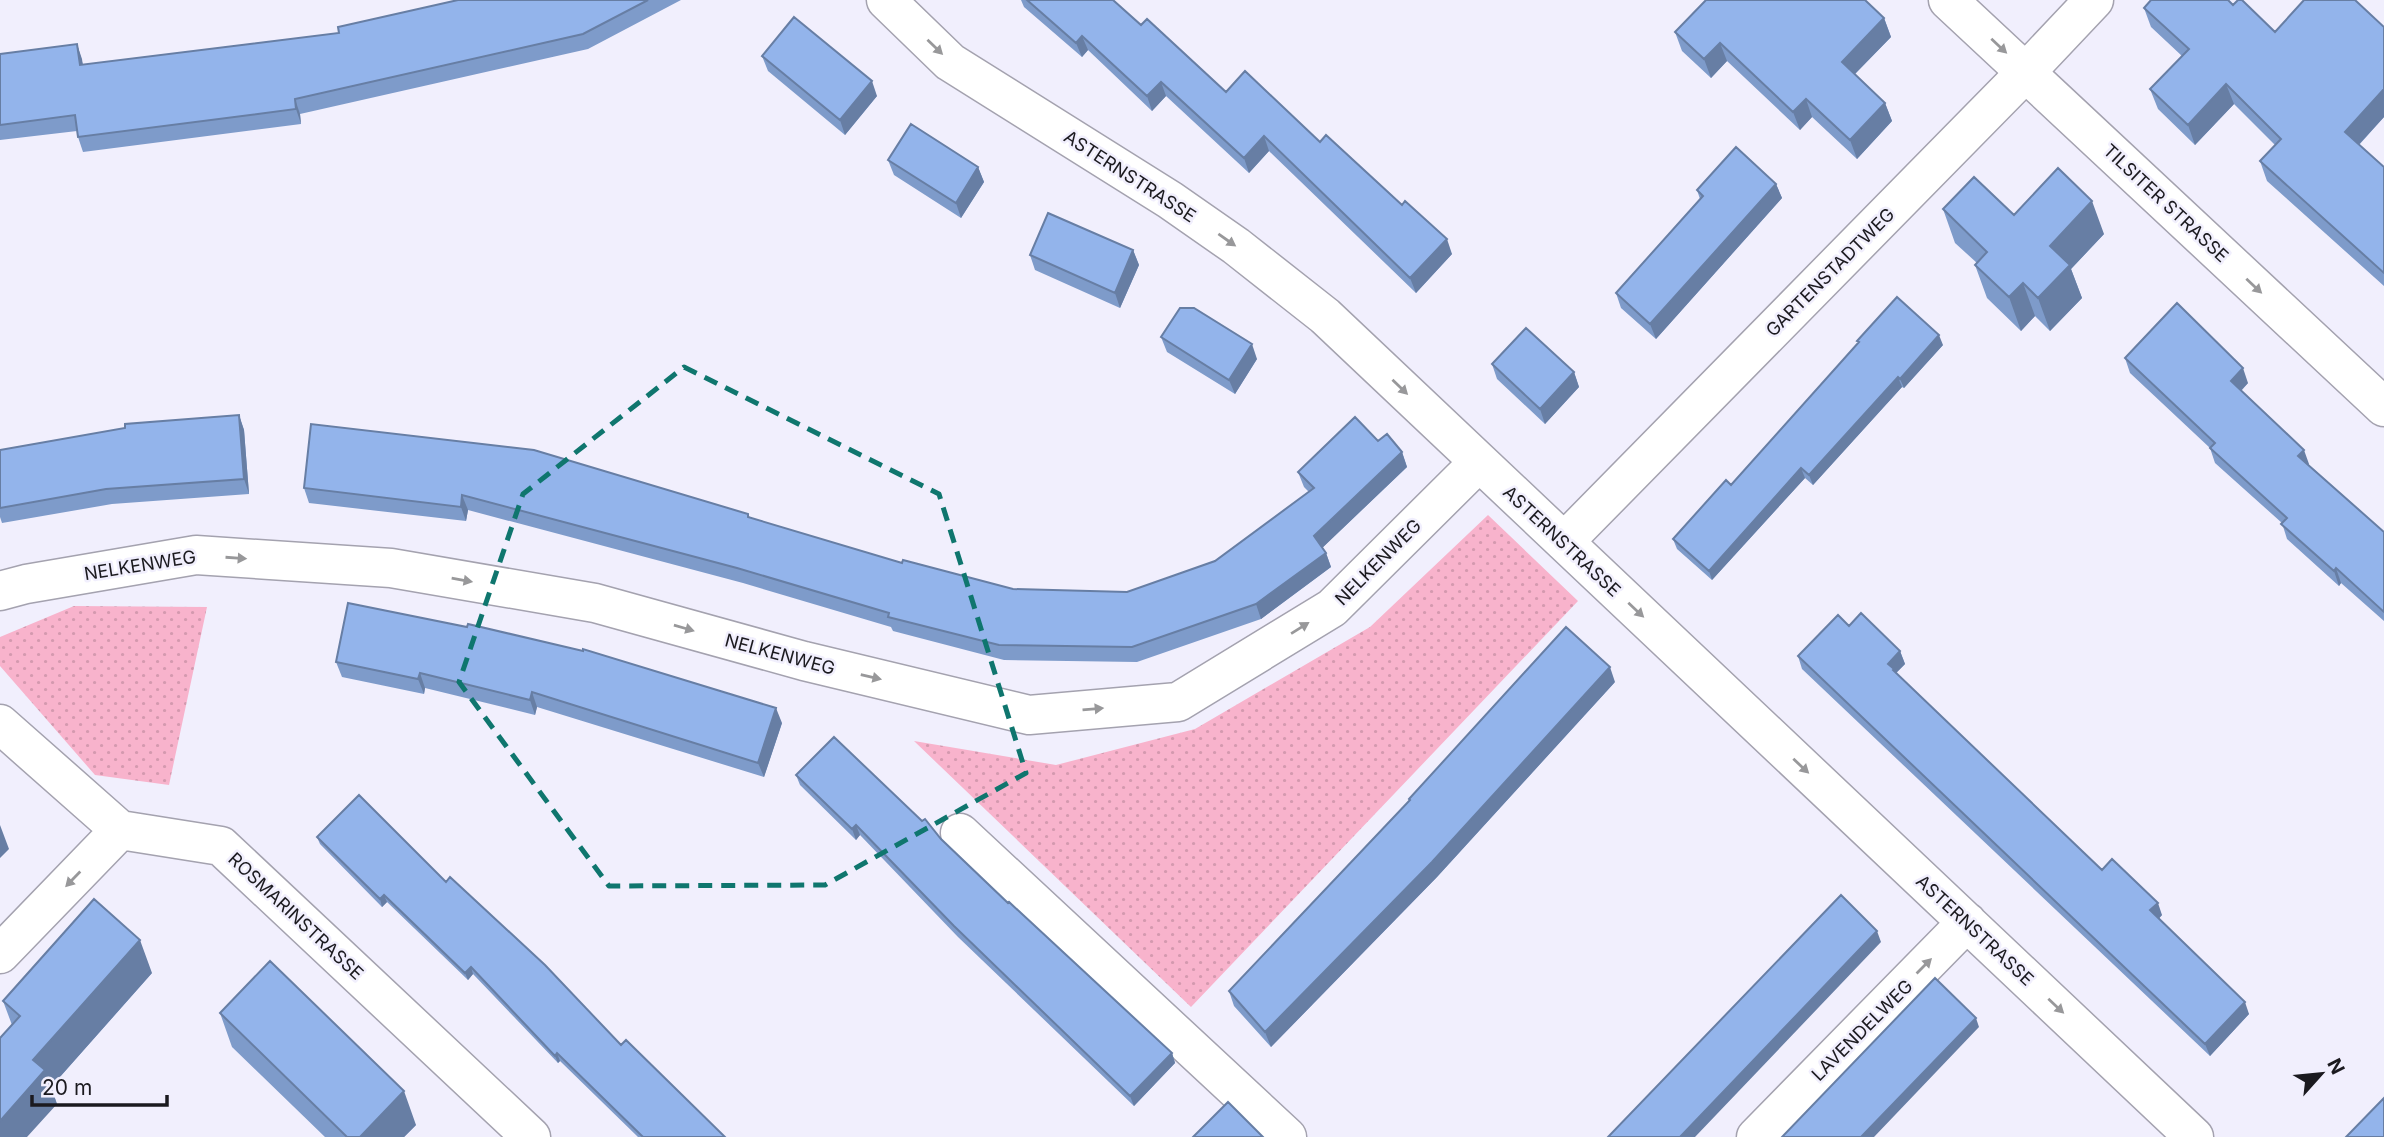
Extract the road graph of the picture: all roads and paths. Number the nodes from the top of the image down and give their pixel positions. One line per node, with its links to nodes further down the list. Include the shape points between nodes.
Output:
1 (886, 0): 6 (street, ASTERNSTRASSE, one-way to 6, via 950,62 1236,246 1325,316)
2 (1948, 0): 4 (street, TILSITER STRASSE, one-way to 4)
3 (2094, 0): 4 (street, GARTENSTADTWEG)
4 (2026, 72): 5 (street, TILSITER STRASSE, one-way to 5); 7 (street, GARTENSTADTWEG)
5 (2384, 407)
6 (1479, 462): 7 (street, ASTERNSTRASSE); 8 (street, NELKENWEG, one-way to 6, via 196,555 391,568 595,603 804,661 1029,715 1164,704 1178,702 1332,608)
7 (1564, 542): 12 (street, ASTERNSTRASSE, one-way to 12)
8 (0, 591)
9 (0, 724): 10 (street)
10 (120, 830): 13 (street, one-way to 13); 14 (street, ROSMARINSTRASSE, via 221,846)
11 (960, 833): 15 (street)
12 (1967, 922): 16 (street, LAVENDELWEG, one-way to 12); 17 (street, ASTERNSTRASSE, one-way to 17)
13 (0, 954)
14 (531, 1137)
15 (1287, 1137)
16 (1756, 1137)
17 (2194, 1137)

